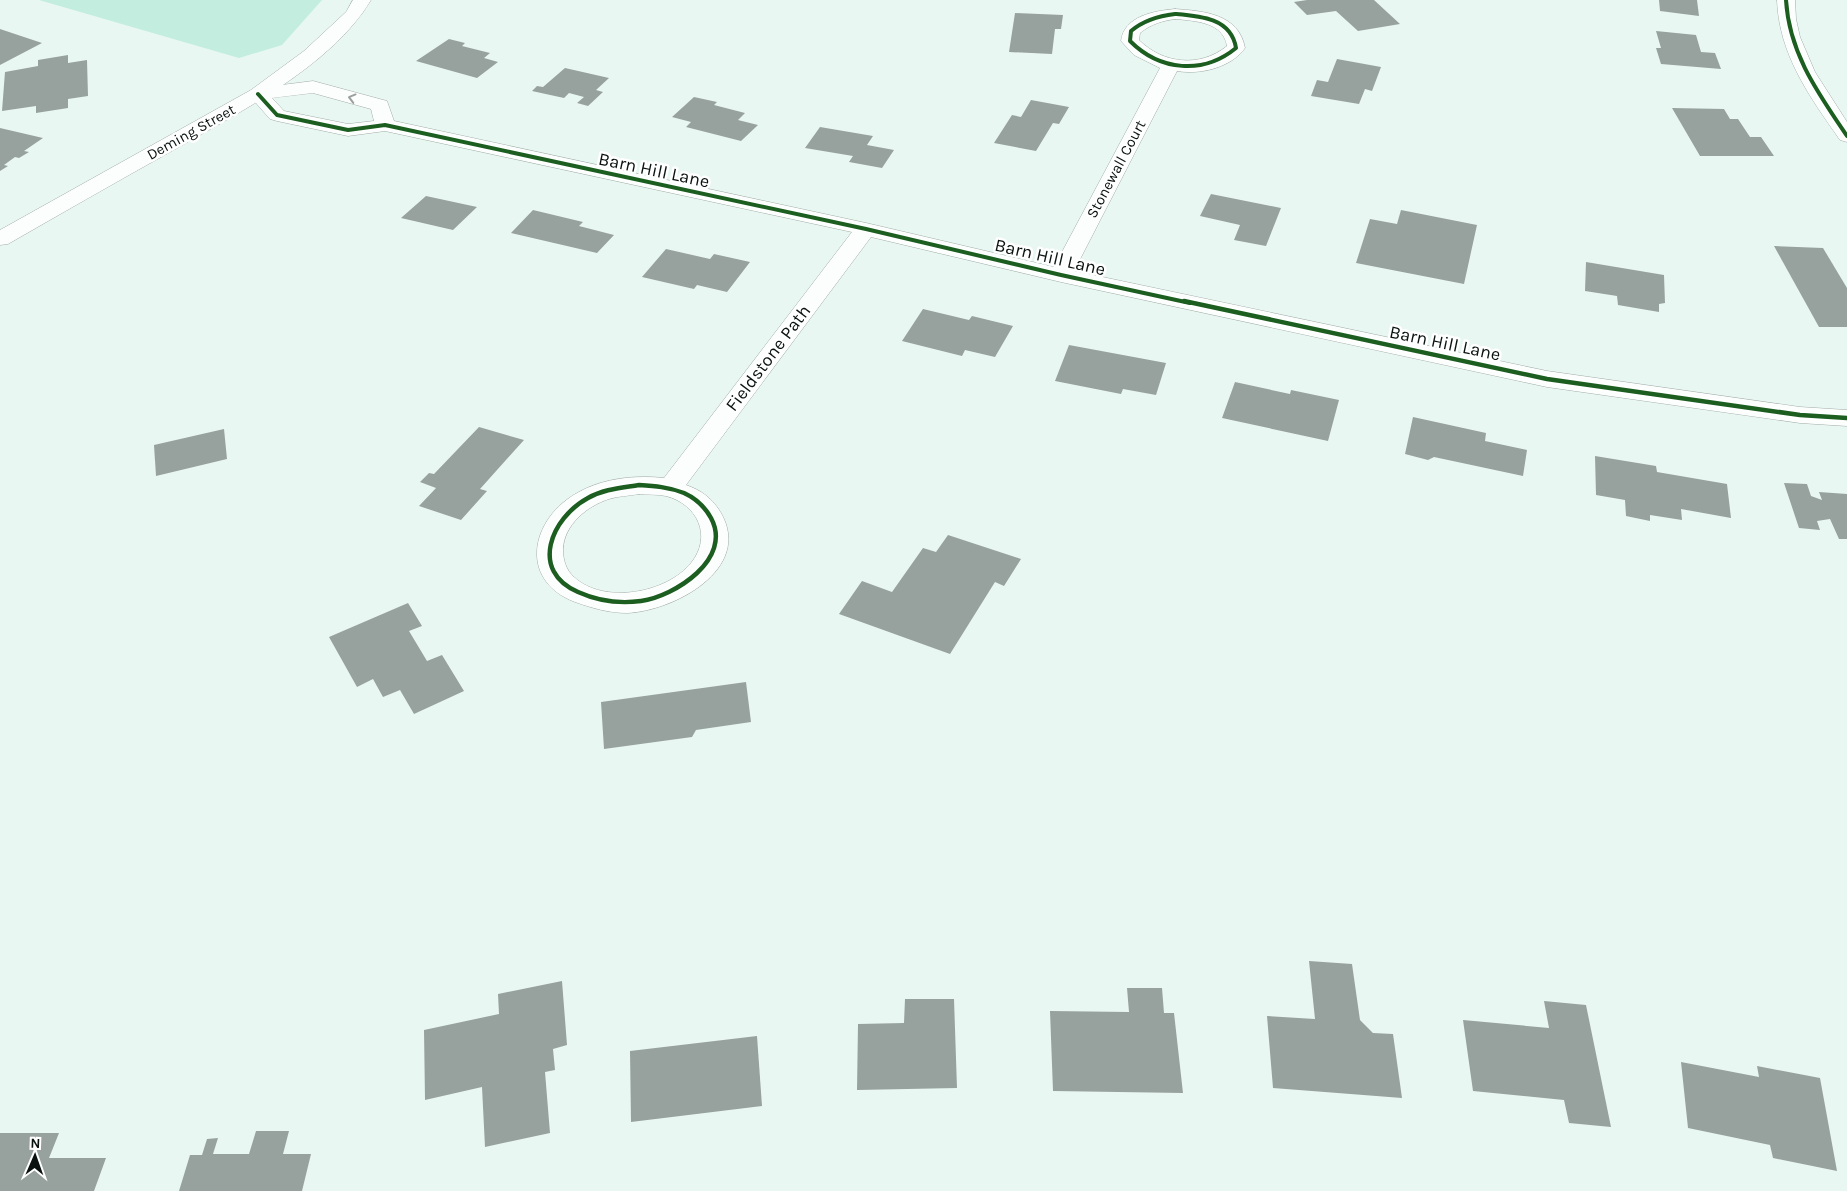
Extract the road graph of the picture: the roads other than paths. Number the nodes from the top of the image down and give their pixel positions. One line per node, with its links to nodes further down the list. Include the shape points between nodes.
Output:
1 (362, 0): 4 (street, Deming Street, via 353,15 311,55)
2 (1786, 0): 6 (street, via 1785,16 1804,72)
3 (1172, 64): 3 (street, via 1193,66 1228,57 1236,48 1236,38 1222,24 1195,16 1156,16 1140,22 1131,31 1130,41 1152,59); 9 (street, Stonewall Court)
4 (258, 94): 5 (street, Barn Hill Lane, via 278,115 348,130); 5 (street, one-way to 4, via 380,105 313,87); 8 (street, Deming Street)
5 (385, 125): 7 (street, Barn Hill Lane)
6 (1847, 136)
7 (866, 229): 9 (street, Barn Hill Lane); 11 (street, Fieldstone Path)
8 (0, 239)
9 (1061, 275): 10 (street, Barn Hill Lane, via 1547,379 1800,415)
10 (1847, 418)
11 (670, 488): 11 (street, via 639,485 608,490 580,503 559,522 549,545 551,568 567,587 593,599 626,603 660,597 689,582 709,562 717,539 712,517 701,505)

